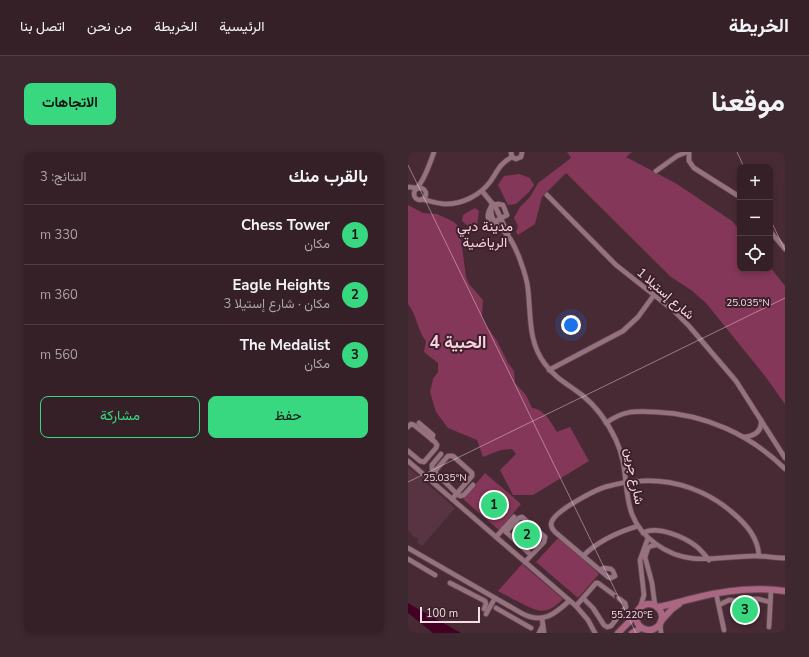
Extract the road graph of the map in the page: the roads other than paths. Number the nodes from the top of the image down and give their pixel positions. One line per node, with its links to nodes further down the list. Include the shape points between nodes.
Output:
1 (434, 152): 6 (street)
2 (522, 152): 4 (street, via 518,159)
3 (688, 152): 5 (street, via 676,156); 12 (street, via 689,161 694,168)
4 (511, 154): 9 (street)
5 (656, 171)
6 (425, 178): 8 (street); 10 (street)
7 (408, 187): 8 (street)
8 (418, 188): 10 (street); 14 (street, via 414,192)
9 (482, 190): 16 (street, via 457,203); 17 (street, شارع جرين)
10 (425, 192): 15 (street); 16 (street)
11 (408, 193): 14 (street)
12 (737, 195)
13 (547, 196): 24 (street, شارع إستيلا 1, via 616,264)
14 (415, 197): 15 (street, via 418,200)
15 (422, 199): 16 (street)
16 (437, 203)
17 (493, 204): 18 (street, شارع جرين); 18 (street, via 503,205 507,216); 19 (street, via 491,214); 20 (street, via 488,213 488,220 492,226)
18 (501, 219): 19 (street); 22 (street, شارع جرين)
19 (494, 222): 20 (street, شارع جرين)
20 (504, 232): 22 (street, شارع جرين)
21 (773, 235): 23 (street)
22 (508, 236): 25 (street, شارع جرين, via 525,273 532,336 540,358)
23 (785, 249)
24 (654, 295): 25 (street, via 638,317 623,331); 26 (street, شارع إستيلا 1, via 689,326 736,381)
25 (549, 370): 28 (street, شارع جرين, via 591,403)
26 (761, 418): 30 (street, via 761,427 757,433); 34 (street, شارع إستيلا 1)
27 (419, 423): 31 (street, via 432,435)
28 (606, 423): 30 (street, via 619,414 630,411 667,412 706,420); 41 (street, شارع جرين, via 620,451)
29 (408, 427): 31 (street, via 413,424)
30 (744, 437): 38 (street, via 768,452)
31 (432, 440): 35 (street, via 436,443 436,448 426,460)
32 (408, 451): 35 (street)
33 (441, 454): 39 (street, via 432,465)
34 (785, 458)
35 (419, 460): 37 (street)
36 (408, 461): 37 (street)
37 (414, 466): 40 (street)
38 (785, 468)
39 (434, 472): 40 (street); 43 (street); 43 (street, via 450,455 472,473 472,478)
40 (428, 479): 44 (street)
41 (625, 483): 46 (street, شارع جرين, via 628,504); 57 (street, via 587,495 566,508 552,521 553,530); 58 (street, via 642,480 659,482 705,494 728,509 750,531 757,543)
42 (473, 485): 43 (street, via 463,496)
43 (457, 494): 44 (street)
44 (452, 500): 50 (street)
45 (514, 517): 48 (street)
46 (638, 526): 49 (street, شارع جرين); 57 (street, via 594,546)
47 (658, 530): 49 (street); 51 (street); 54 (street)
48 (504, 531): 50 (street); 56 (street); 56 (street, via 522,517 544,536 544,542)
49 (643, 533): 51 (street, شارع جرين)
50 (496, 537): 63 (street)
51 (649, 539): 52 (street, شارع جرين); 66 (street, via 640,560)
52 (656, 545): 61 (street, شارع جرين); 65 (street, via 650,546 645,554)
53 (408, 548): 55 (street)
54 (698, 548): 61 (street); 62 (street)
55 (414, 552): 60 (street); 69 (street)
56 (531, 556): 63 (street)
57 (583, 556): 64 (street)
58 (759, 556): 59 (street, شارع جرين); 62 (street, شارع جرين)
59 (785, 558)
60 (409, 560): 67 (street)
61 (697, 560): 62 (street, شارع جرين)
62 (709, 560)
63 (525, 562): 78 (street)
64 (600, 570)
65 (649, 570): 66 (street); 84 (street)
66 (641, 572): 86 (street, via 644,595)
67 (435, 575)
68 (450, 583): 73 (street)
69 (479, 589): 73 (street); 74 (street)
70 (771, 590): 71 (main road); 72 (main road); 80 (street)
71 (785, 591)
72 (716, 593): 76 (main road); 81 (street)
73 (475, 596): 74 (street, via 485,602 485,611)
74 (495, 598): 82 (street)
75 (583, 598): 75 (street, one-way to 75, via 608,627 626,607 625,603 599,583 596,583); 83 (street)
76 (690, 599): 84 (main road); 90 (main road, via 672,609)
77 (750, 599): 80 (street)
78 (569, 601): 83 (street); 89 (street, via 555,614)
79 (737, 601): 81 (street, via 729,600)
80 (770, 602): 93 (street)
81 (719, 604): 95 (street)
82 (508, 605): 87 (street); 89 (street, via 527,616)
83 (576, 606): 96 (street)
84 (656, 607): 86 (main road, via 648,604); 90 (main road, via 661,613)
85 (496, 608): 87 (street)
86 (640, 608): 88 (main road)
87 (504, 612): 92 (street)
88 (636, 616): 94 (main road, via 637,622); 99 (main road)
89 (542, 618): 91 (street)
90 (660, 622): 94 (main road, via 654,629); 101 (street)
91 (543, 625): 97 (street); 98 (street)
92 (531, 628)
93 (769, 628)
94 (646, 630): 100 (main road)
95 (724, 630)
96 (595, 632)
97 (539, 633)
98 (544, 633)
99 (618, 633)
100 (632, 633)
101 (661, 633)

